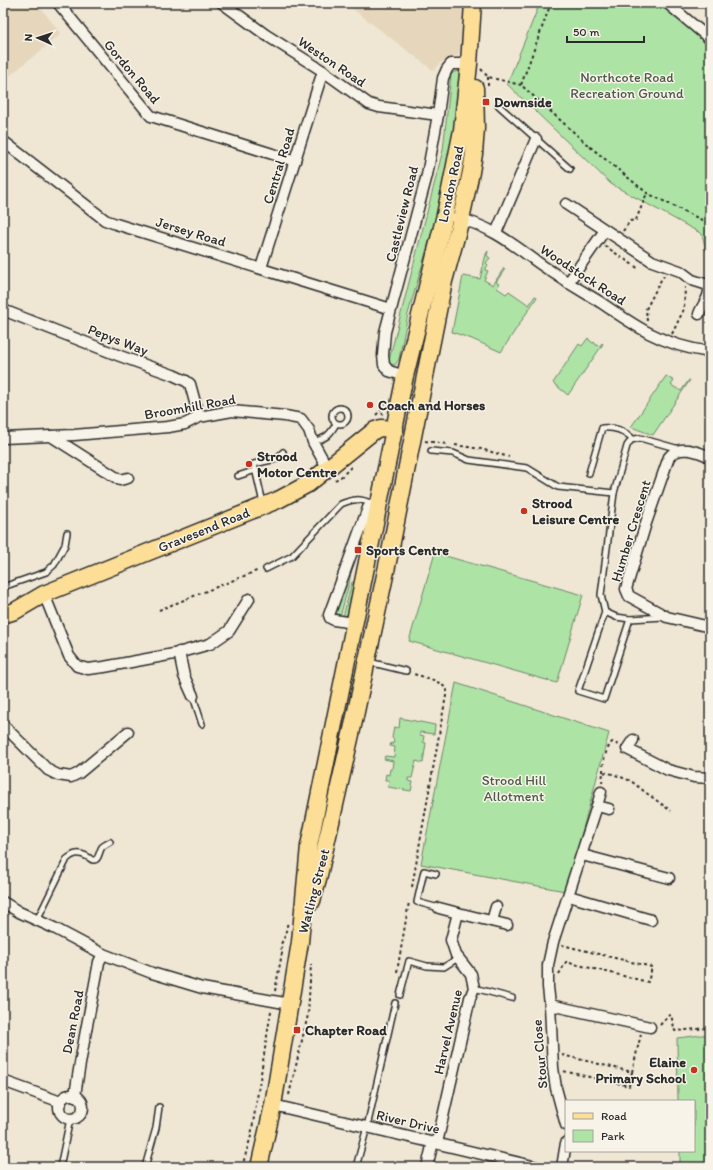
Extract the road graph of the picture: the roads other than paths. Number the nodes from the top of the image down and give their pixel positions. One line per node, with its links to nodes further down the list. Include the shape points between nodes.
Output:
1 (58, 3): 12 (street, Gordon Road, via 151,116)
2 (222, 3): 7 (street, Weston Road)
3 (473, 3): 6 (main road, London Road)
4 (667, 3): 5 (street)
5 (710, 39)
6 (469, 59): 9 (street, Castleview Road, via 448,67 443,78); 15 (main road, London Road, via 462,130); 16 (main road, London Road, via 473,68 476,128 472,164)
7 (323, 71): 9 (street, Weston Road, via 371,105); 12 (street, Central Road)
8 (498, 105): 10 (lane)
9 (438, 115): 22 (street, Castleview Road, via 427,175)
10 (536, 139): 13 (lane); 18 (street)
11 (3, 141): 19 (street, Jersey Road, via 105,220)
12 (295, 161): 19 (street, Central Road)
13 (570, 169)
14 (566, 204): 17 (street)
15 (445, 215): 16 (street, Woodstock Road); 21 (main road, London Road)
16 (460, 219): 18 (street, Woodstock Road, via 479,224); 21 (main road, London Road, via 450,230); 26 (main road, London Road, via 444,281 426,325)
17 (605, 230): 20 (street); 24 (street, via 656,263 680,271 691,280 708,285 706,301)
18 (496, 233): 20 (street, Woodstock Road)
19 (261, 268): 22 (street, Jersey Road)
20 (568, 284): 25 (street, Woodstock Road, via 651,334)
21 (423, 302): 26 (main road, London Road)
22 (391, 309): 26 (street, Castleview Road, via 383,363 389,371)
23 (3, 310): 27 (street, Pepys Way, via 186,381 190,384)
24 (699, 314)
25 (710, 352)
26 (415, 379): 29 (main road, London Road); 30 (main road, London Road)
27 (199, 417): 31 (street, Broomhill Road, via 185,424 168,427); 34 (street, Broomhill Road, via 232,411 301,419 309,430)
28 (336, 424): 34 (lane, via 331,433)
29 (395, 429): 41 (main road, Gravesend Road, via 375,430); 45 (main road, Watling Street)
30 (415, 429): 47 (main road, Watling Street)
31 (51, 436): 32 (street, Broomhill Road); 43 (street, via 120,480)
32 (3, 438)
33 (633, 439): 35 (lane, via 640,438); 40 (lane, via 618,429 602,428); 44 (lane, via 626,448)
34 (313, 442): 41 (street, Broomhill Road)
35 (680, 450): 38 (street, via 695,451); 55 (street, Humber Crescent, via 668,459 626,589 629,596)
36 (431, 451): 44 (lane, via 453,453 468,460 527,468 558,487)
37 (283, 452): 39 (lane, via 276,459 254,464)
38 (710, 457)
39 (256, 470): 42 (lane); 46 (lane)
40 (589, 473)
41 (331, 475): 46 (main road, Gravesend Road)
42 (238, 476)
43 (128, 478)
44 (614, 492): 53 (lane, via 601,595)
45 (376, 505): 49 (lane, via 354,500 341,504 292,556); 57 (main road, Watling Street); 57 (street, Watling Street, via 368,508 329,616 332,619)
46 (264, 506): 51 (main road, Gravesend Road)
47 (397, 518): 57 (main road, Watling Street, via 384,540 366,623); 60 (main road, Watling Street)
48 (68, 533): 50 (lane, via 65,545 54,565 46,572)
49 (266, 569)
50 (3, 587)
51 (44, 594): 54 (main road, Gravesend Road); 59 (street, via 66,652 79,667 96,668)
52 (249, 599): 59 (street, via 229,632 210,644)
53 (605, 612): 56 (lane); 56 (lane, via 578,691 604,699)
54 (3, 615)
55 (666, 617): 56 (lane); 58 (street, Humber Crescent)
56 (630, 619)
57 (354, 623): 66 (main road, Watling Street)
58 (710, 627)
59 (179, 652): 62 (street, via 184,676)
60 (366, 661): 61 (lane); 66 (main road, Watling Street, via 359,660 355,665 345,715); 85 (main road, Watling Street, via 318,876)
61 (406, 671)
62 (193, 696): 63 (lane)
63 (202, 724)
64 (3, 725): 65 (street, via 48,770 71,777)
65 (128, 732)
66 (331, 737): 85 (main road, Watling Street, via 309,848)
67 (633, 740): 68 (street, via 627,749 668,770 694,777)
68 (710, 778)
69 (602, 792): 70 (street, Stour Close)
70 (598, 806): 71 (street); 73 (street, Stour Close)
71 (609, 809)
72 (110, 842): 81 (lane, via 101,848 96,860 79,853 67,860)
73 (582, 855): 75 (street); 76 (street, Stour Close)
74 (436, 874): 79 (lane, via 424,871 417,902)
75 (669, 878)
76 (569, 896): 82 (street); 93 (street, Stour Close, via 548,965)
77 (3, 902): 81 (street)
78 (496, 907): 83 (street)
79 (439, 908): 80 (street)
80 (458, 913): 83 (street); 87 (street, Harvel Avenue, via 451,940)
81 (37, 920): 86 (street)
82 (651, 920)
83 (492, 922): 84 (street)
84 (507, 925)
85 (300, 942): 92 (main road)
86 (103, 954): 92 (street, via 152,973 202,988); 96 (street, Dean Road, via 99,962)
87 (458, 958): 88 (street, Harvel Avenue, via 471,974); 89 (lane, via 444,967 426,966 409,961)
88 (474, 988): 90 (lane); 103 (street, Harvel Avenue)
89 (400, 995)
90 (512, 998)
91 (395, 1003): 102 (lane)
92 (290, 1004): 99 (main road)
93 (550, 1005): 94 (street, Stour Close); 101 (street, Stour Close, via 553,1068)
94 (651, 1026)
95 (3, 1081): 97 (street)
96 (75, 1096): 97 (street, via 66,1097); 100 (street, Dean Road, via 80,1099 83,1109 78,1116)
97 (61, 1102): 100 (street, via 61,1112)
98 (159, 1107): 106 (lane, via 156,1128)
99 (279, 1107): 102 (street, River Drive); 107 (main road)
100 (70, 1119): 105 (lane)
101 (565, 1120)
102 (367, 1127): 103 (street, River Drive); 108 (lane)
103 (435, 1143): 109 (street, Harvel Avenue); 110 (street, River Drive)
104 (565, 1149): 111 (street)
105 (60, 1167)
106 (144, 1167)
107 (259, 1167)
108 (356, 1167)
109 (427, 1167)
110 (537, 1167)
111 (562, 1167)

